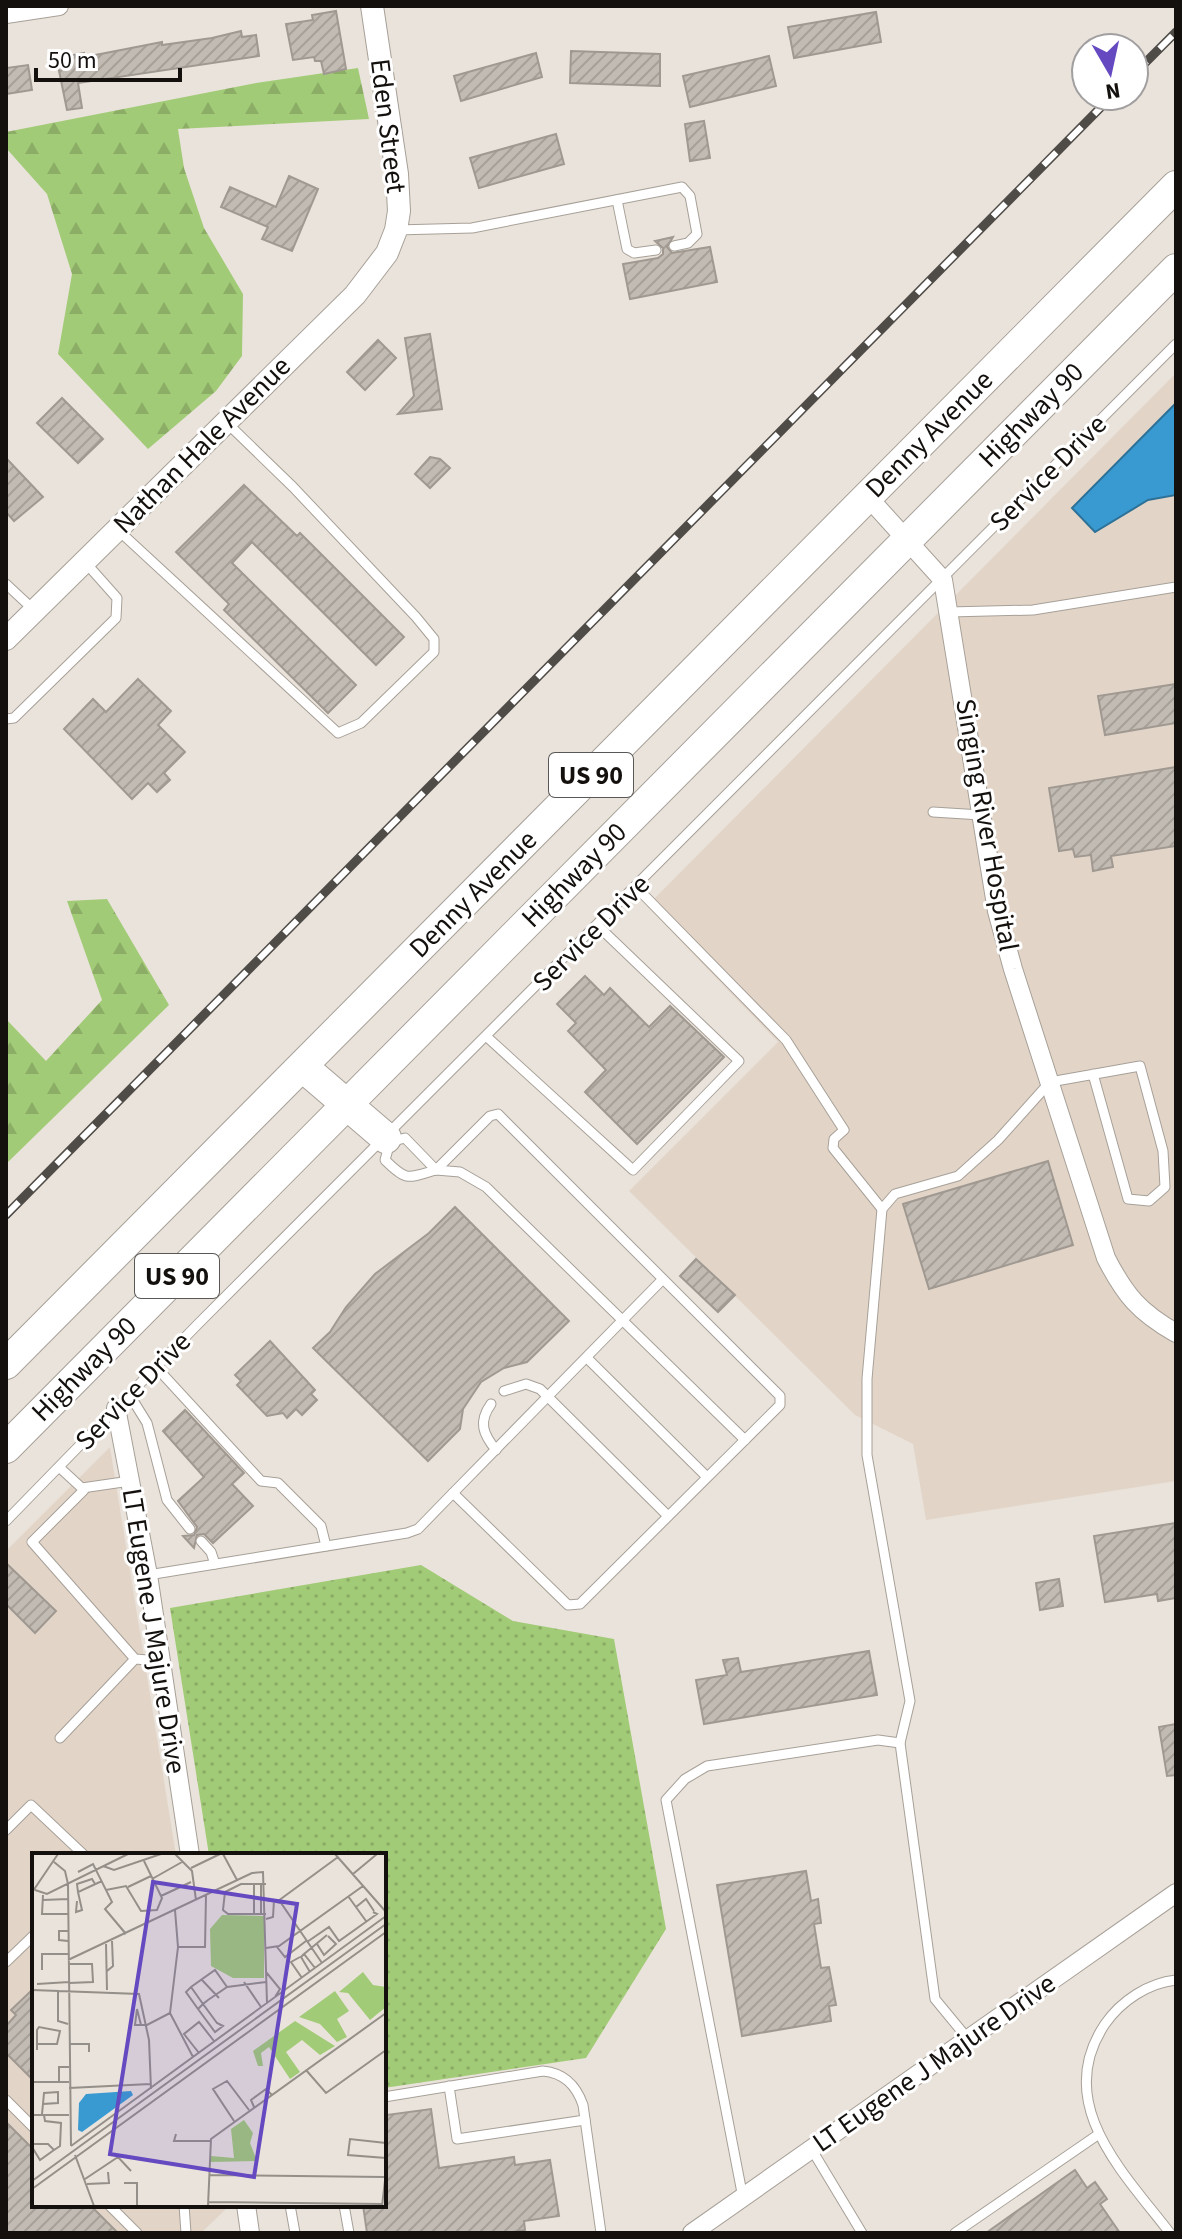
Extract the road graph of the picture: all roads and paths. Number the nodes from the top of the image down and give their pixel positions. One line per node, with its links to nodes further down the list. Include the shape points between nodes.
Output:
1 (59, 6): 3 (street)
2 (372, 6): 6 (street, Eden Street, via 397,174 399,211)
3 (6, 14)
4 (1176, 186): 12 (main road, Denny Avenue / US 90)
5 (617, 200): 6 (lane); 7 (lane, via 682,187 690,196 697,234); 8 (lane, via 627,249)
6 (393, 238): 11 (street, Nathan Hale Avenue, via 355,295)
7 (674, 246)
8 (656, 250)
9 (1176, 269): 14 (main road, Highway 90 / US 90)
10 (1176, 344): 16 (lane, Service Drive)
11 (226, 422): 13 (street, Nathan Hale Avenue); 13 (lane, via 416,617 434,639 434,652 361,723 338,733)
12 (867, 496): 14 (street); 28 (main road, Denny Avenue / US 90)
13 (118, 529): 15 (street, Nathan Hale Avenue)
14 (907, 540): 16 (street); 31 (main road, Highway 90 / US 90)
15 (85, 562): 19 (street, Nathan Hale Avenue); 22 (lane, via 117,598 116,618 14,718)
16 (943, 580): 20 (street, Singing River Hospital); 25 (lane, Service Drive)
17 (6, 584): 19 (lane)
18 (1176, 587): 20 (lane, via 1033,610)
19 (35, 611): 21 (street, Nathan Hale Avenue)
20 (949, 612): 24 (street, Singing River Hospital)
21 (6, 639)
22 (6, 719)
23 (933, 812): 24 (lane)
24 (981, 815): 30 (street, Singing River Hospital, via 997,911)
25 (636, 887): 26 (lane, Service Drive); 34 (lane, via 786,1040 844,1130 833,1148)
26 (598, 926): 27 (lane, Service Drive); 27 (lane, via 739,1061 633,1170)
27 (487, 1037): 32 (lane, Service Drive)
28 (303, 1067): 31 (main road); 39 (main road, Denny Avenue / US 90)
29 (1093, 1074): 29 (lane, via 1140,1066 1163,1151 1165,1187 1149,1201 1128,1199); 30 (lane)
30 (1050, 1082): 34 (lane, via 958,1176 895,1194); 37 (street, Singing River Hospital, via 1106,1258 1138,1308)
31 (347, 1104): 32 (main road); 47 (main road, Highway 90 / US 90)
32 (388, 1140): 33 (lane, via 405,1138); 33 (lane, via 385,1160 401,1176); 40 (lane, Service Drive)
33 (436, 1170): 35 (lane, via 498,1114); 36 (lane, via 460,1172 486,1187)
34 (882, 1209): 64 (lane, via 867,1379 867,1455 910,1701)
35 (663, 1279): 36 (lane); 46 (lane, via 780,1396 780,1405)
36 (623, 1321): 38 (lane); 46 (lane)
37 (1176, 1333)
38 (587, 1358): 43 (lane); 50 (lane)
39 (6, 1364)
40 (156, 1367): 42 (lane, Service Drive); 58 (lane, via 261,1481 278,1483 321,1526)
41 (504, 1391): 43 (lane, via 526,1384)
42 (129, 1394): 45 (lane, Service Drive); 56 (lane, via 147,1423 167,1500)
43 (548, 1397): 48 (lane); 54 (lane)
44 (491, 1404): 48 (lane, via 483,1429)
45 (116, 1408): 49 (lane, Service Drive); 51 (street, LT Eugene J Majure Drive)
46 (745, 1440): 50 (lane)
47 (6, 1448)
48 (496, 1450): 53 (lane)
49 (59, 1467): 52 (lane); 55 (lane, Service Drive)
50 (707, 1477): 54 (lane)
51 (130, 1481): 52 (lane); 60 (street, LT Eugene J Majure Drive)
52 (82, 1488): 61 (lane, via 32,1542)
53 (453, 1493): 54 (lane, via 574,1606); 58 (lane, via 413,1531)
54 (668, 1516)
55 (6, 1521)
56 (190, 1529)
57 (201, 1541): 59 (lane)
58 (326, 1546): 59 (lane)
59 (215, 1564): 60 (lane)
60 (148, 1575): 62 (street, LT Eugene J Majure Drive)
61 (135, 1659): 62 (lane); 63 (lane)
62 (161, 1661): 67 (street, LT Eugene J Majure Drive)
63 (60, 1738)
64 (900, 1743): 72 (lane, via 935,1999); 80 (lane, via 878,1740 707,1766 685,1779 666,1800)
65 (6, 1830): 66 (lane, via 31,1805)
66 (82, 1853)
67 (189, 1853)
68 (1176, 1893): 72 (street, LT Eugene J Majure Drive)
69 (32, 1937): 70 (lane)
70 (6, 1962)
71 (1176, 1980): 78 (lane, via 1128,2000 1093,2042 1086,2090)
72 (969, 2040): 79 (street, LT Eugene J Majure Drive)
73 (449, 2086): 74 (lane); 76 (lane, via 556,2073 579,2093); 76 (lane, via 457,2139)
74 (386, 2097)
75 (6, 2100): 77 (lane)
76 (585, 2120): 91 (lane)
77 (32, 2126)
78 (1099, 2134): 94 (lane); 95 (lane)
79 (812, 2150): 80 (street, LT Eugene J Majure Drive); 93 (lane)
80 (743, 2198): 92 (street, LT Eugene J Majure Drive)
81 (111, 2207): 86 (lane)
82 (184, 2207): 87 (lane)
83 (246, 2207): 88 (street)
84 (290, 2207): 89 (lane)
85 (344, 2207): 90 (lane)
86 (137, 2233)
87 (186, 2233)
88 (250, 2233)
89 (295, 2233)
90 (349, 2233)
91 (601, 2233)
92 (692, 2233)
93 (862, 2233)
94 (955, 2233)
95 (1170, 2233)

